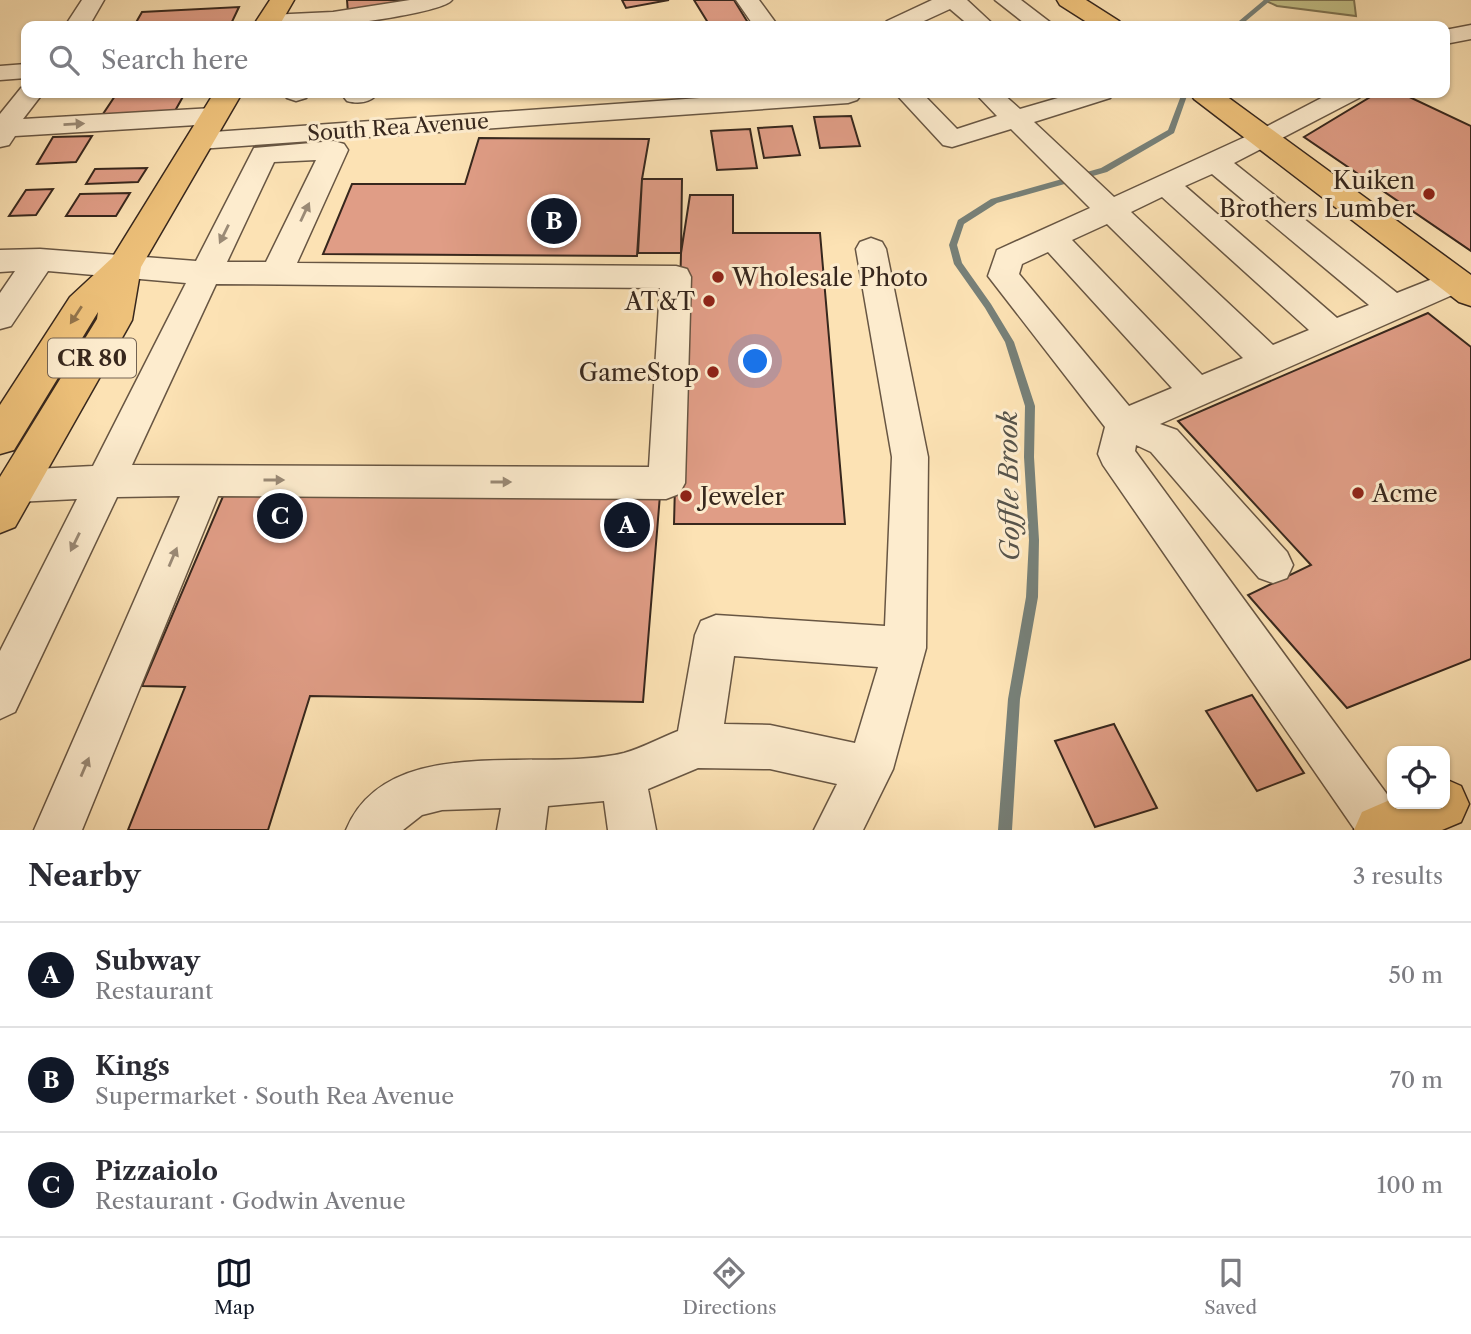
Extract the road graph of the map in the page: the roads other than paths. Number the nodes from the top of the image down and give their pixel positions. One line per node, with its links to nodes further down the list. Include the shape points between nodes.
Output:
1 (93, 0): 8 (street)
2 (282, 0): 9 (main road)
3 (441, 0): 10 (street)
4 (747, 0): 11 (street)
5 (952, 0): 12 (street); 13 (street)
6 (1006, 0): 14 (street)
7 (1069, 0): 15 (main road)
8 (80, 21)
9 (270, 21)
10 (307, 21)
11 (762, 21)
12 (914, 21)
13 (978, 21)
14 (1036, 21)
15 (1102, 21)
16 (1471, 32): 17 (street)
17 (1450, 36)
18 (21, 71): 19 (street)
19 (0, 73)
20 (737, 98): 26 (street, South Rea Avenue)
21 (913, 98): 30 (street, via 952,139)
22 (993, 98): 30 (street)
23 (1064, 98): 30 (street)
24 (1211, 98): 31 (main road)
25 (1341, 98): 31 (street)
26 (632, 102): 27 (street, South Rea Avenue)
27 (546, 105): 32 (street, South Rea Avenue)
28 (10, 116): 29 (street, South Rea Avenue, one-way to 29)
29 (213, 117): 32 (street, South Rea Avenue); 40 (main road, CR 80)
30 (1016, 119): 35 (street)
31 (1265, 138): 33 (street); 43 (main road)
32 (295, 143): 41 (street, one-way to 41, via 264,154); 42 (street, one-way to 32, via 334,150)
33 (1215, 162): 34 (street); 44 (street)
34 (1166, 185): 35 (street); 46 (street)
35 (1102, 202): 36 (street); 47 (street)
36 (1052, 238): 48 (street); 49 (street, via 1008,258 1003,276)
37 (871, 249): 55 (street, via 910,457)
38 (40, 260): 39 (street); 40 (street); 45 (street)
39 (0, 261)
40 (124, 267): 41 (street); 50 (main road, CR 80, one-way to 50, via 82,306); 53 (main road, CR 80, via 114,320)
41 (205, 273): 42 (street); 52 (street)
42 (276, 274): 51 (street, one-way to 42, via 666,483 676,277)
43 (1463, 287): 44 (street)
44 (1393, 307): 46 (street)
45 (0, 317)
46 (1333, 333): 47 (street)
47 (1269, 362): 48 (street)
48 (1197, 392): 49 (street)
49 (1123, 424): 54 (street, via 1164,441); 69 (street, via 1116,454)
50 (0, 438)
51 (206, 480): 52 (street); 64 (street, one-way to 51)
52 (105, 481): 53 (street); 56 (street, one-way to 56)
53 (8, 500)
54 (1273, 565)
55 (905, 648): 57 (street, via 716,635); 58 (street)
56 (0, 697)
57 (698, 746): 58 (street, via 770,747); 59 (street)
58 (870, 769): 68 (street)
59 (624, 776): 60 (street); 67 (street)
60 (528, 785): 65 (street, via 435,786 404,797); 66 (street)
61 (1471, 792): 62 (main road)
62 (1450, 801)
63 (1430, 809): 69 (main road)
64 (58, 830)
65 (370, 830)
66 (521, 830)
67 (632, 830)
68 (838, 830)
69 (1381, 830)

